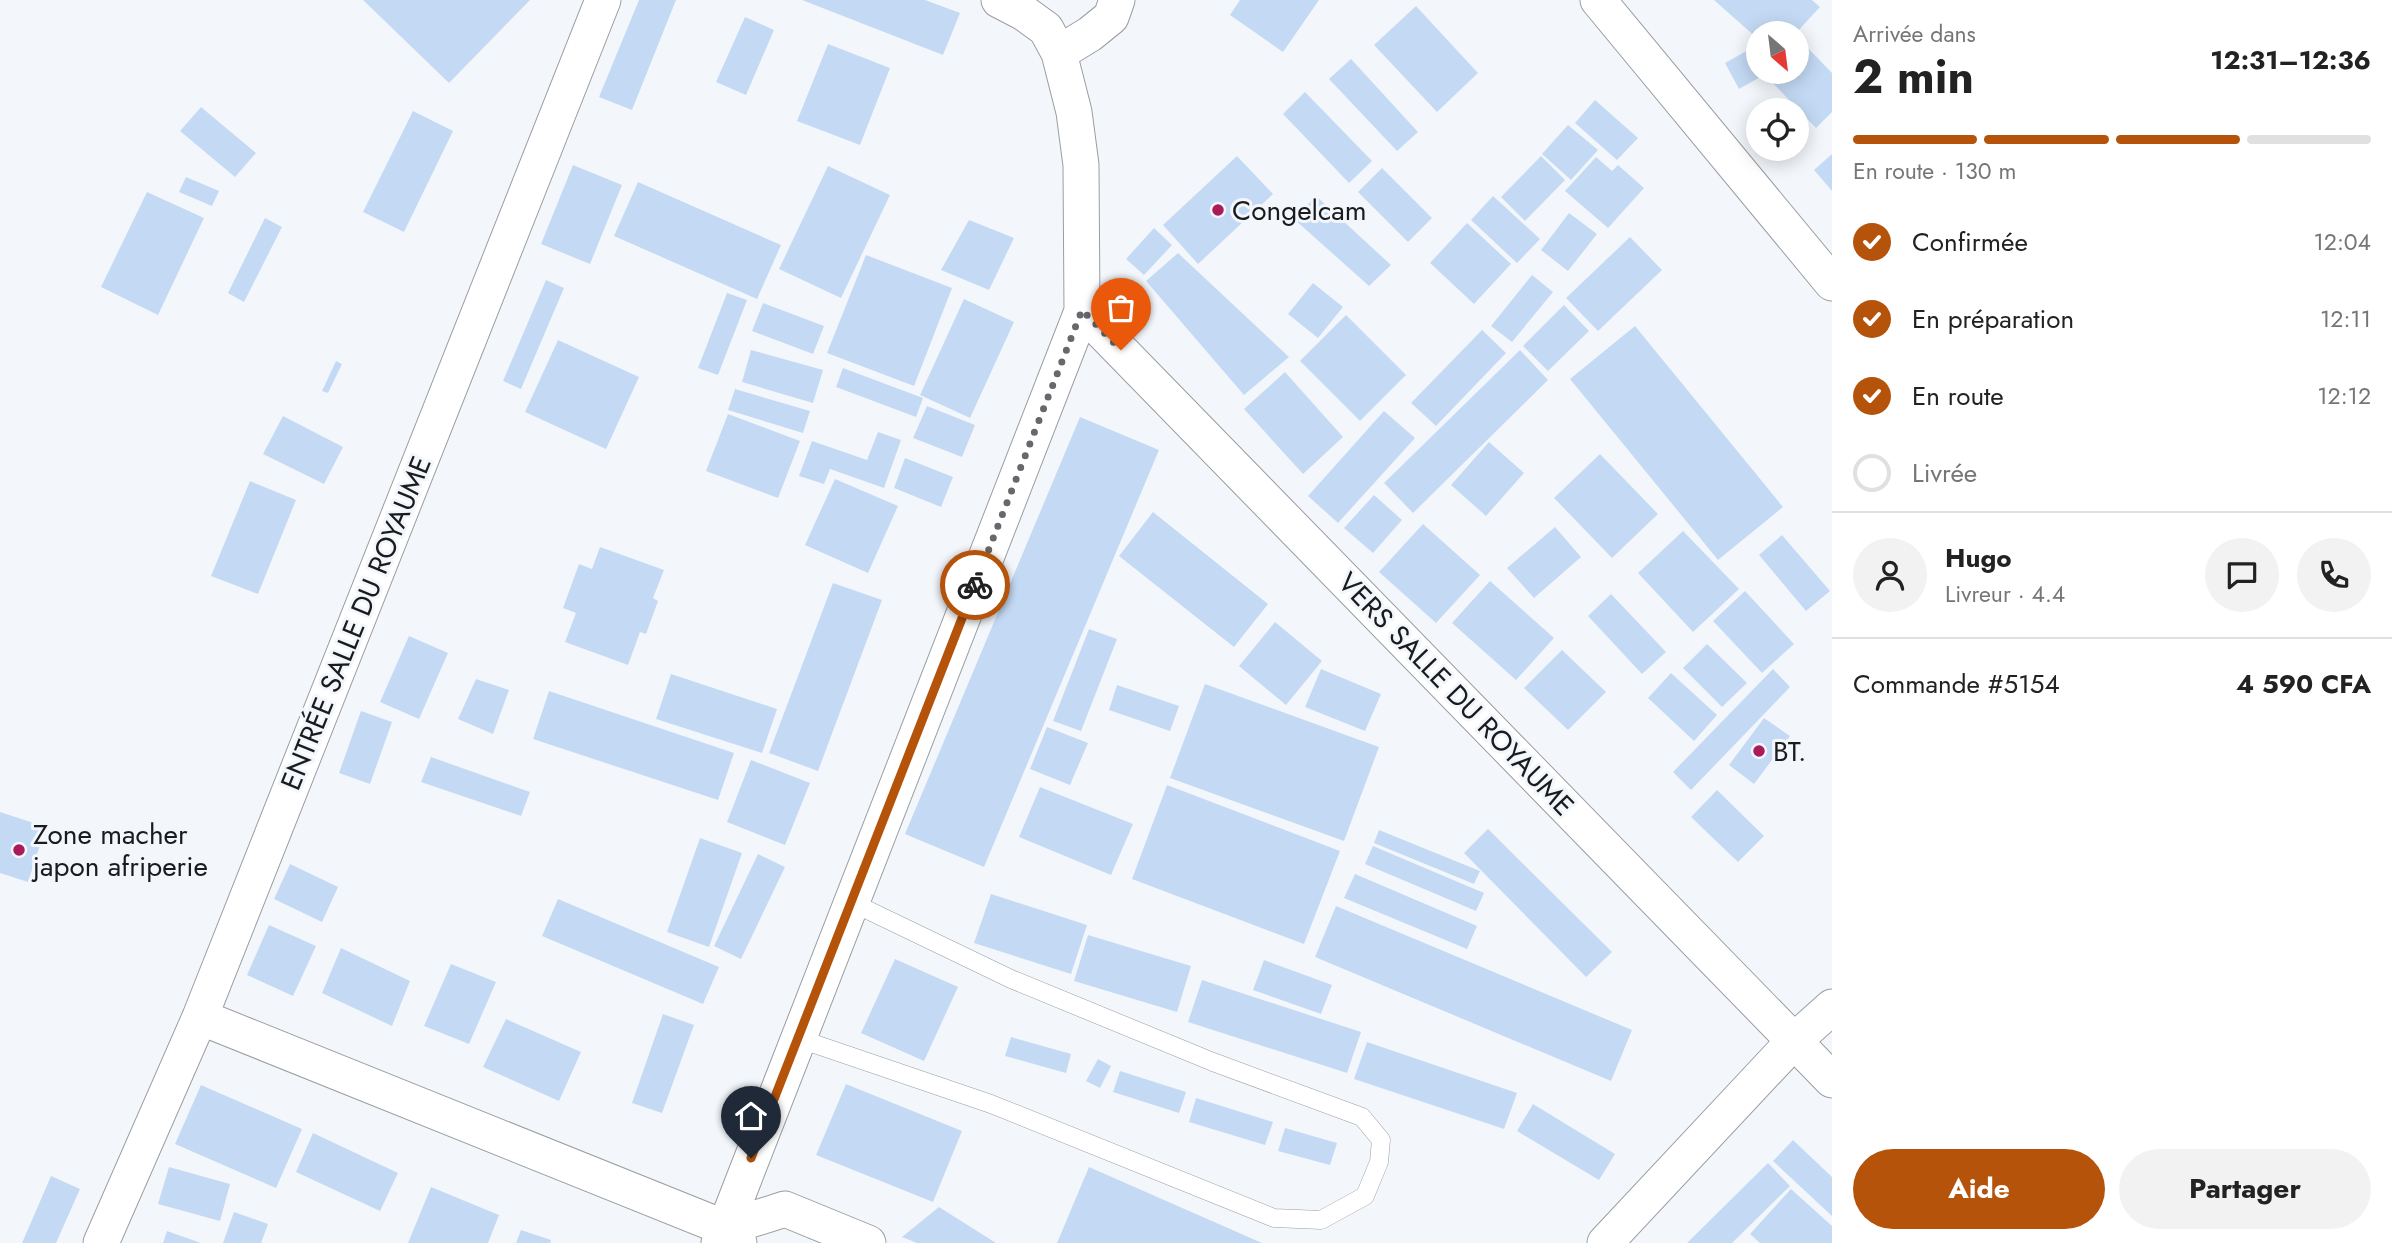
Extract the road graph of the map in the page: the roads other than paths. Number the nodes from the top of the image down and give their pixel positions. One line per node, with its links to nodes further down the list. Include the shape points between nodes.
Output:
1 (603, 0): 10 (street, ENTRÉE SALLE DU ROYAUME)
2 (999, 0): 5 (street, via 1045,29)
3 (1117, 0): 5 (street, via 1111,17)
4 (1598, 0): 6 (street)
5 (1059, 53): 7 (street, via 1081,165)
6 (1832, 283)
7 (1082, 310): 8 (street); 12 (street, VERS SALLE DU ROYAUME)
8 (851, 902): 11 (street); 11 (lane, via 1012,979 1362,1117 1381,1140 1379,1162 1365,1196 1321,1220 1274,1218 991,1104)
9 (1832, 1007): 12 (street)
10 (200, 1017): 14 (street); 15 (street, ENTRÉE SALLE DU ROYAUME)
11 (797, 1038): 14 (street)
12 (1794, 1041): 13 (street, VERS SALLE DU ROYAUME); 17 (street)
13 (1832, 1080)
14 (728, 1238): 16 (street, via 785,1209)
15 (101, 1243)
16 (868, 1243)
17 (1605, 1243)

